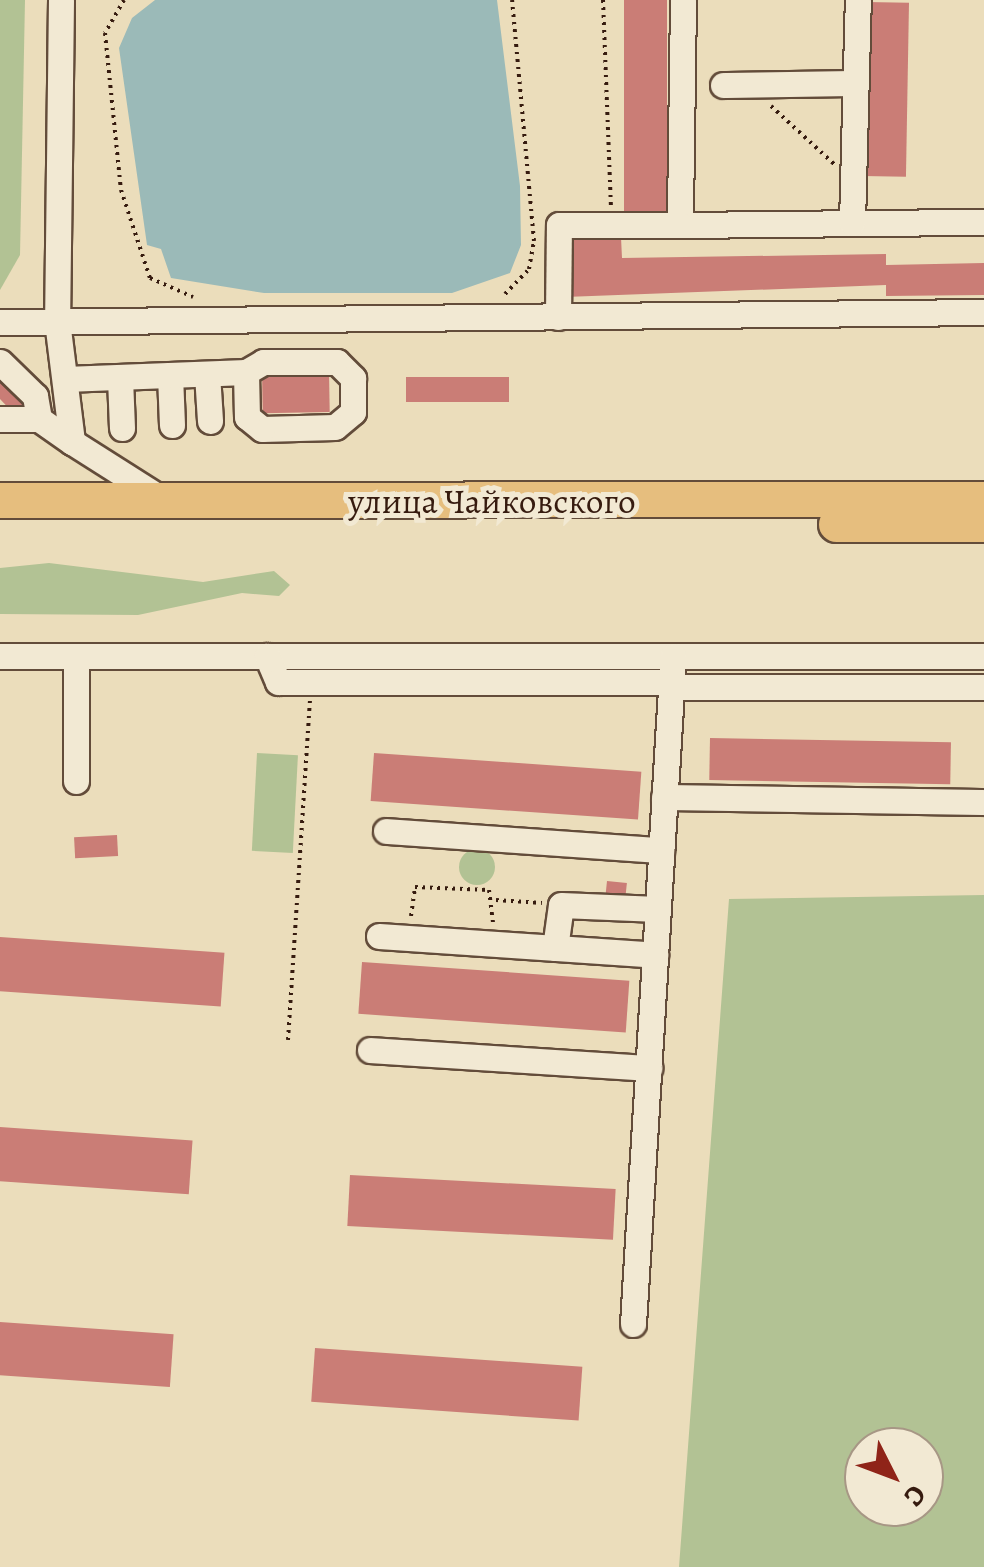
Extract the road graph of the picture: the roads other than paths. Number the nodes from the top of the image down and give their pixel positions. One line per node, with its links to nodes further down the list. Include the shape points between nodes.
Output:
1 (61, 0): 12 (street)
2 (683, 0): 8 (street)
3 (858, 0): 4 (street)
4 (855, 83): 5 (street); 7 (street)
5 (736, 85)
6 (984, 222): 7 (street)
7 (852, 223): 8 (street)
8 (680, 225): 11 (street, via 558,225)
9 (984, 312): 11 (street)
10 (262, 318): 11 (street); 12 (street); 15 (street, via 255,367)
11 (558, 318)
12 (57, 321): 13 (street); 18 (street)
13 (0, 322)
14 (0, 362): 20 (street, via 35,396)
15 (207, 374): 16 (street); 21 (street)
16 (170, 376): 17 (street); 22 (street)
17 (120, 378): 18 (street); 23 (street)
18 (65, 380): 24 (street)
19 (4, 415): 20 (street)
20 (40, 419): 24 (street)
21 (210, 421)
22 (172, 425)
23 (122, 428)
24 (72, 442): 27 (street, via 111,475)
25 (984, 499): 27 (highway, улица Чайковского)
26 (0, 500): 27 (highway, улица Чайковского)
27 (168, 500)
28 (0, 522): 29 (highway, улица Чайковского)
29 (984, 524)
30 (0, 656): 31 (street)
31 (76, 656): 32 (street); 36 (street)
32 (267, 656): 34 (street); 34 (street, via 270,679 311,682)
33 (984, 656): 34 (street)
34 (672, 675): 35 (street); 37 (street)
35 (984, 688)
36 (76, 781)
37 (664, 797): 38 (street); 40 (street)
38 (984, 802)
39 (386, 831): 40 (street)
40 (662, 850): 41 (street)
41 (658, 908): 43 (street, via 561,905); 44 (street)
42 (378, 936): 43 (street)
43 (555, 948): 44 (street)
44 (655, 955): 46 (street)
45 (370, 1050): 46 (street)
46 (648, 1068): 47 (street)
47 (633, 1324)

